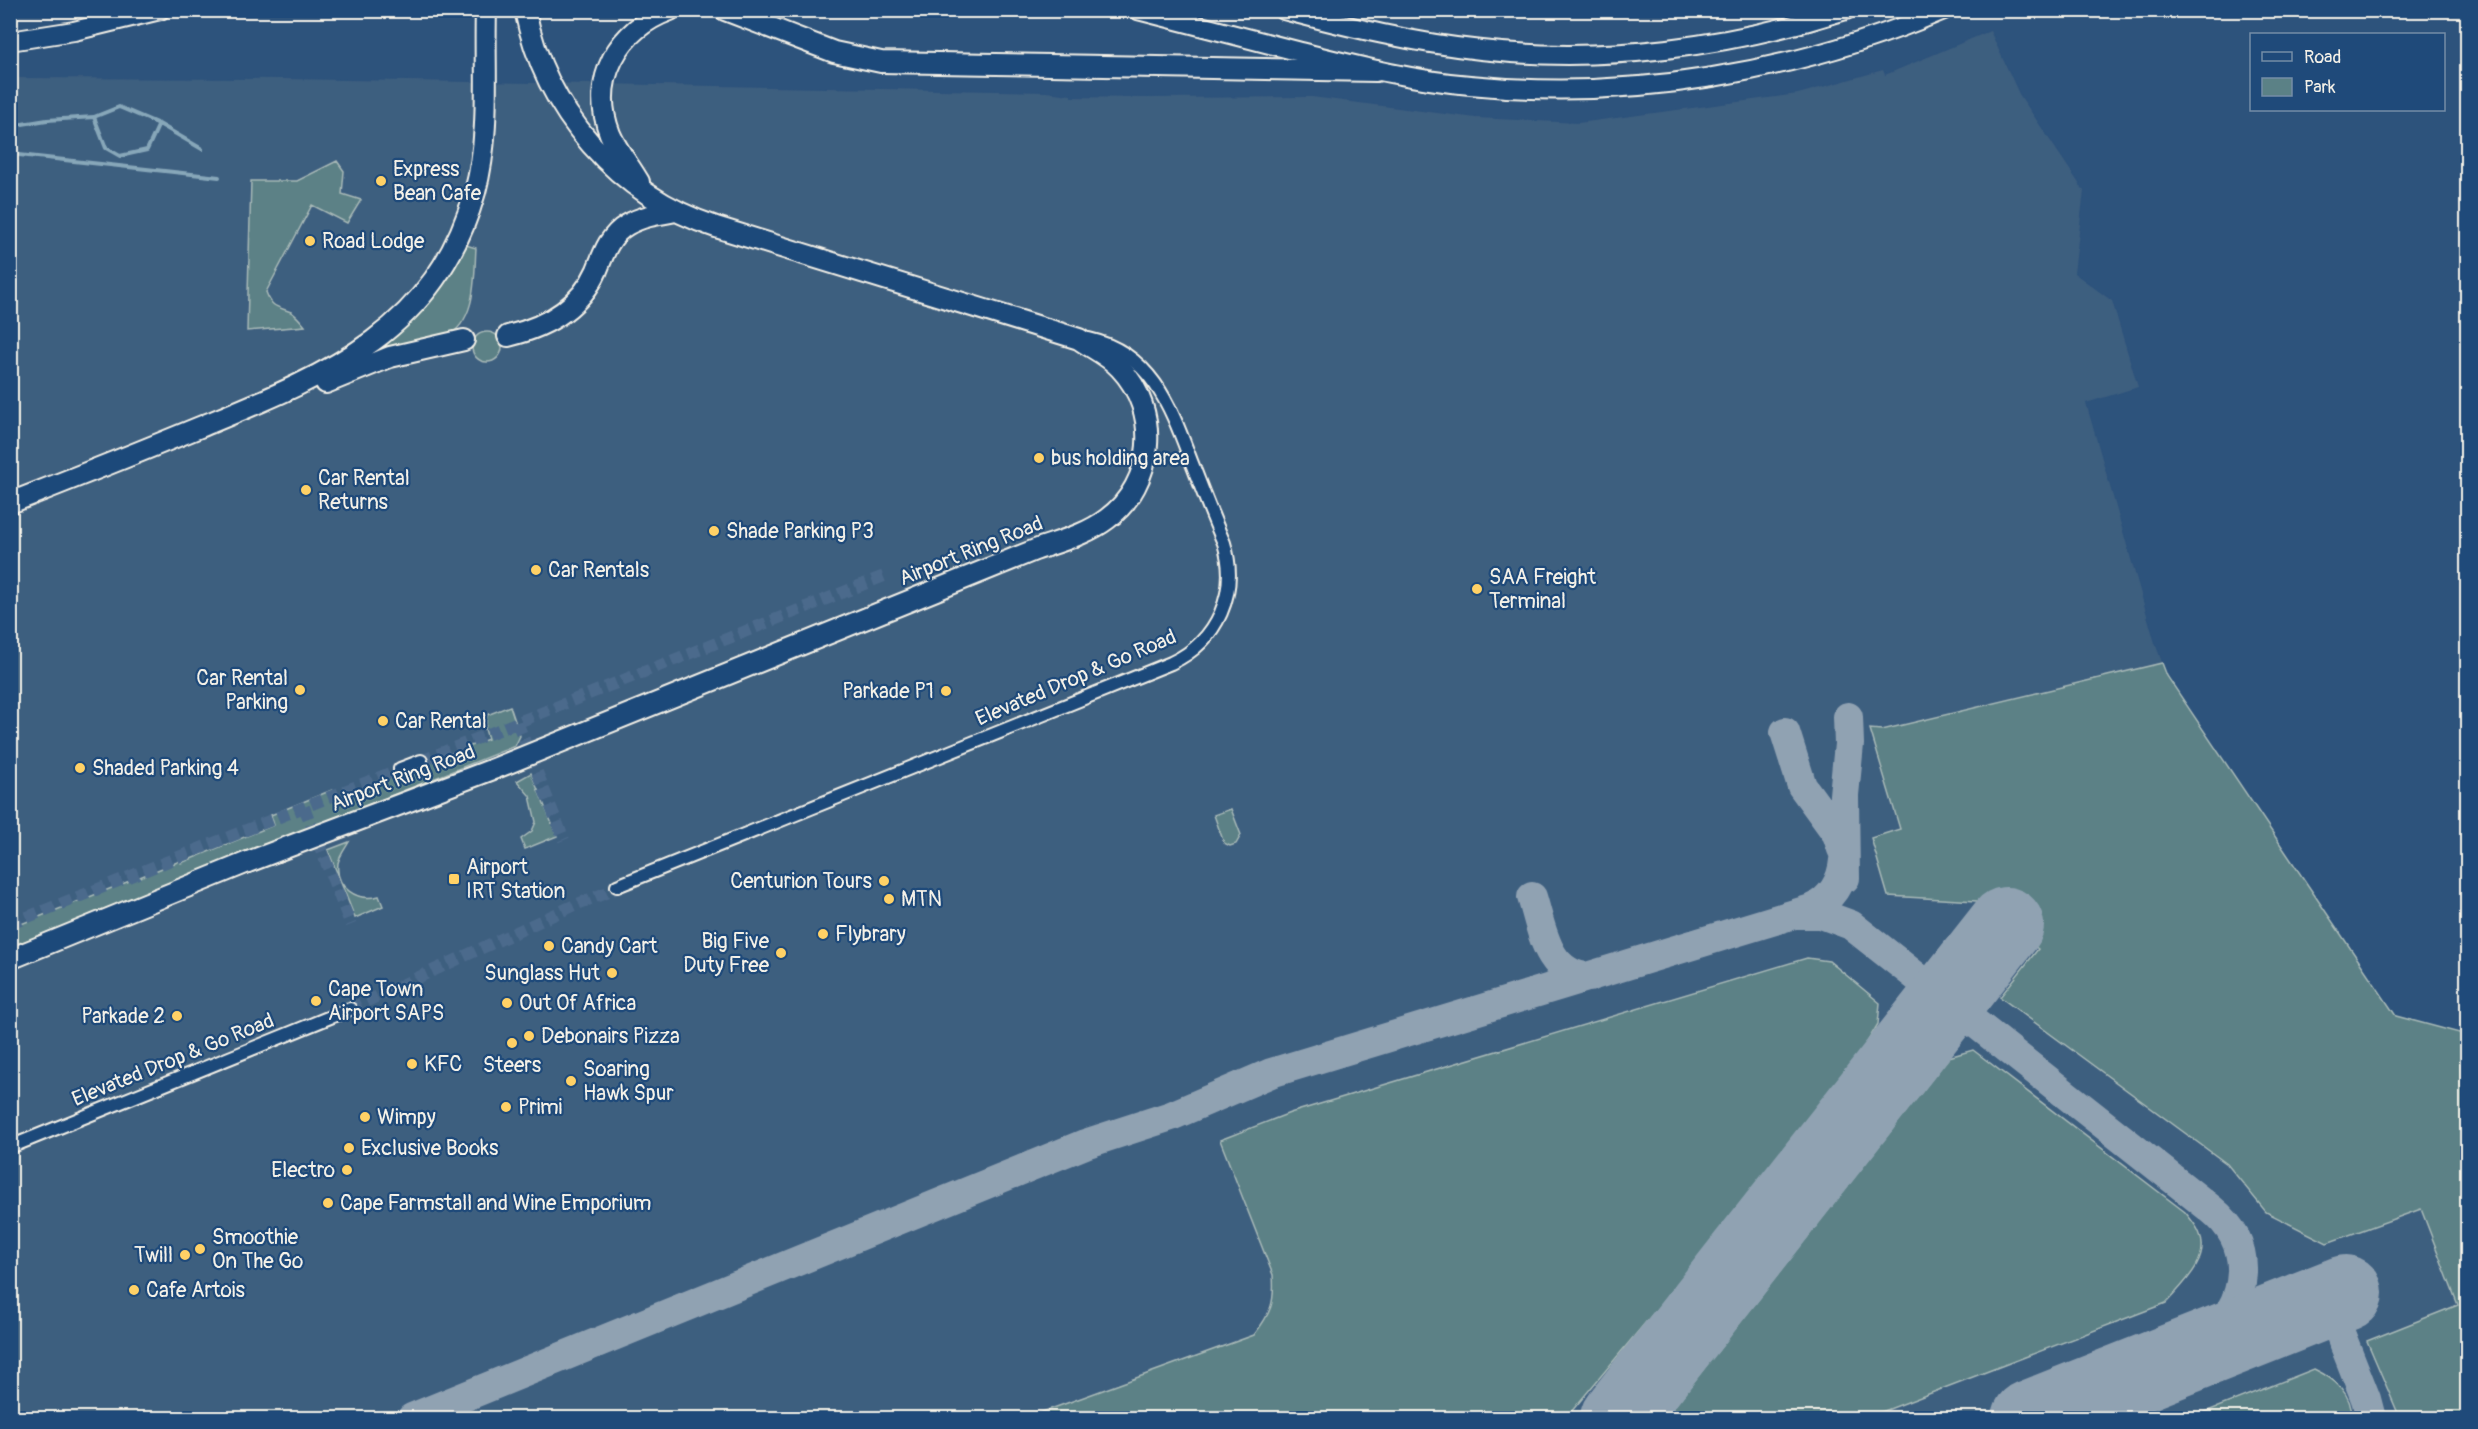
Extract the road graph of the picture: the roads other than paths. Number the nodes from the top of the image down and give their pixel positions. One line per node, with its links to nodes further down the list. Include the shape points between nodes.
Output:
1 (160, 10): 10 (main road)
2 (486, 10): 17 (main road, via 484,139 477,184 448,255 427,288 397,322 342,363)
3 (525, 10): 12 (main road, Airport Ring Road, via 538,58 566,112 600,154)
4 (670, 10): 12 (main road, via 649,19 623,41 613,57 605,84 610,133)
5 (725, 10): 11 (main road, via 834,52 881,62)
6 (1138, 10): 11 (main road)
7 (1284, 10): 8 (main road, via 1435,44 1558,54 1700,44 1761,33)
8 (1846, 10)
9 (1944, 10): 11 (main road, via 1821,54 1675,83 1580,90 1470,86)
10 (10, 41)
11 (1376, 70)
12 (644, 191): 13 (main road, Airport Ring Road)
13 (676, 211): 14 (main road, via 626,225 608,243 592,280 569,308 546,324); 15 (main road, Airport Ring Road, via 708,225)
14 (508, 336)
15 (1079, 339): 21 (street, Elevated Drop & Go Road, via 1100,341 1125,354 1148,374 1170,407 1224,543 1229,565 1227,596 1208,636 1171,663); 22 (main road, Airport Ring Road, via 1104,354 1126,375 1141,401 1148,431 1147,454 1138,483 1120,508 1096,527)
16 (464, 340): 17 (main road, via 390,357 333,381)
17 (294, 388): 18 (main road)
18 (10, 503)
19 (421, 760): 20 (street)
20 (400, 769)
21 (617, 886)
22 (10, 959)
23 (350, 1009): 24 (street, Elevated Drop & Go Road)
24 (10, 1147)

